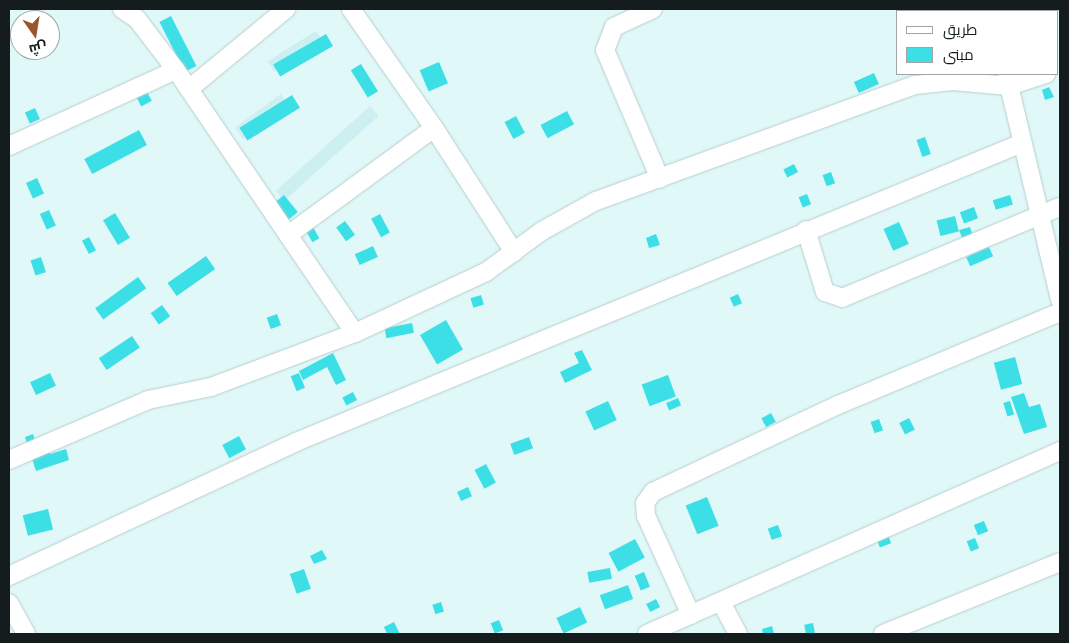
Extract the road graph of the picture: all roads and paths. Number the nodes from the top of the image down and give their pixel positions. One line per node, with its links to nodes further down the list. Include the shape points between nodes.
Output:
1 (122, 9): 5 (street, via 137,18)
2 (286, 9): 8 (street)
3 (351, 9): 9 (street)
4 (653, 9): 12 (street, via 614,27 605,50)
5 (176, 70): 8 (street); 11 (street)
6 (1040, 75): 7 (street)
7 (1007, 80): 10 (street); 12 (street, via 914,85)
8 (189, 89): 16 (street)
9 (434, 128): 16 (street); 17 (street)
10 (1022, 143): 14 (street); 15 (street)
11 (9, 146)
12 (660, 179): 17 (street, via 596,200)
13 (1060, 207): 14 (street)
14 (1038, 215): 15 (street, via 842,298 825,292); 18 (street)
15 (806, 230): 24 (street, via 296,442)
16 (288, 235): 20 (street)
17 (514, 252): 20 (street, via 486,272)
18 (1060, 300)
19 (1060, 312): 27 (street, via 838,405 653,492 645,503 646,516)
20 (355, 333): 22 (street, via 211,387 148,400)
21 (1060, 451): 25 (street)
22 (9, 460)
23 (1060, 562): 31 (street)
24 (9, 576)
25 (721, 602): 27 (street); 30 (street)
26 (9, 603): 28 (street)
27 (692, 615): 29 (street)
28 (26, 634)
29 (648, 634)
30 (738, 634)
31 (883, 634)

